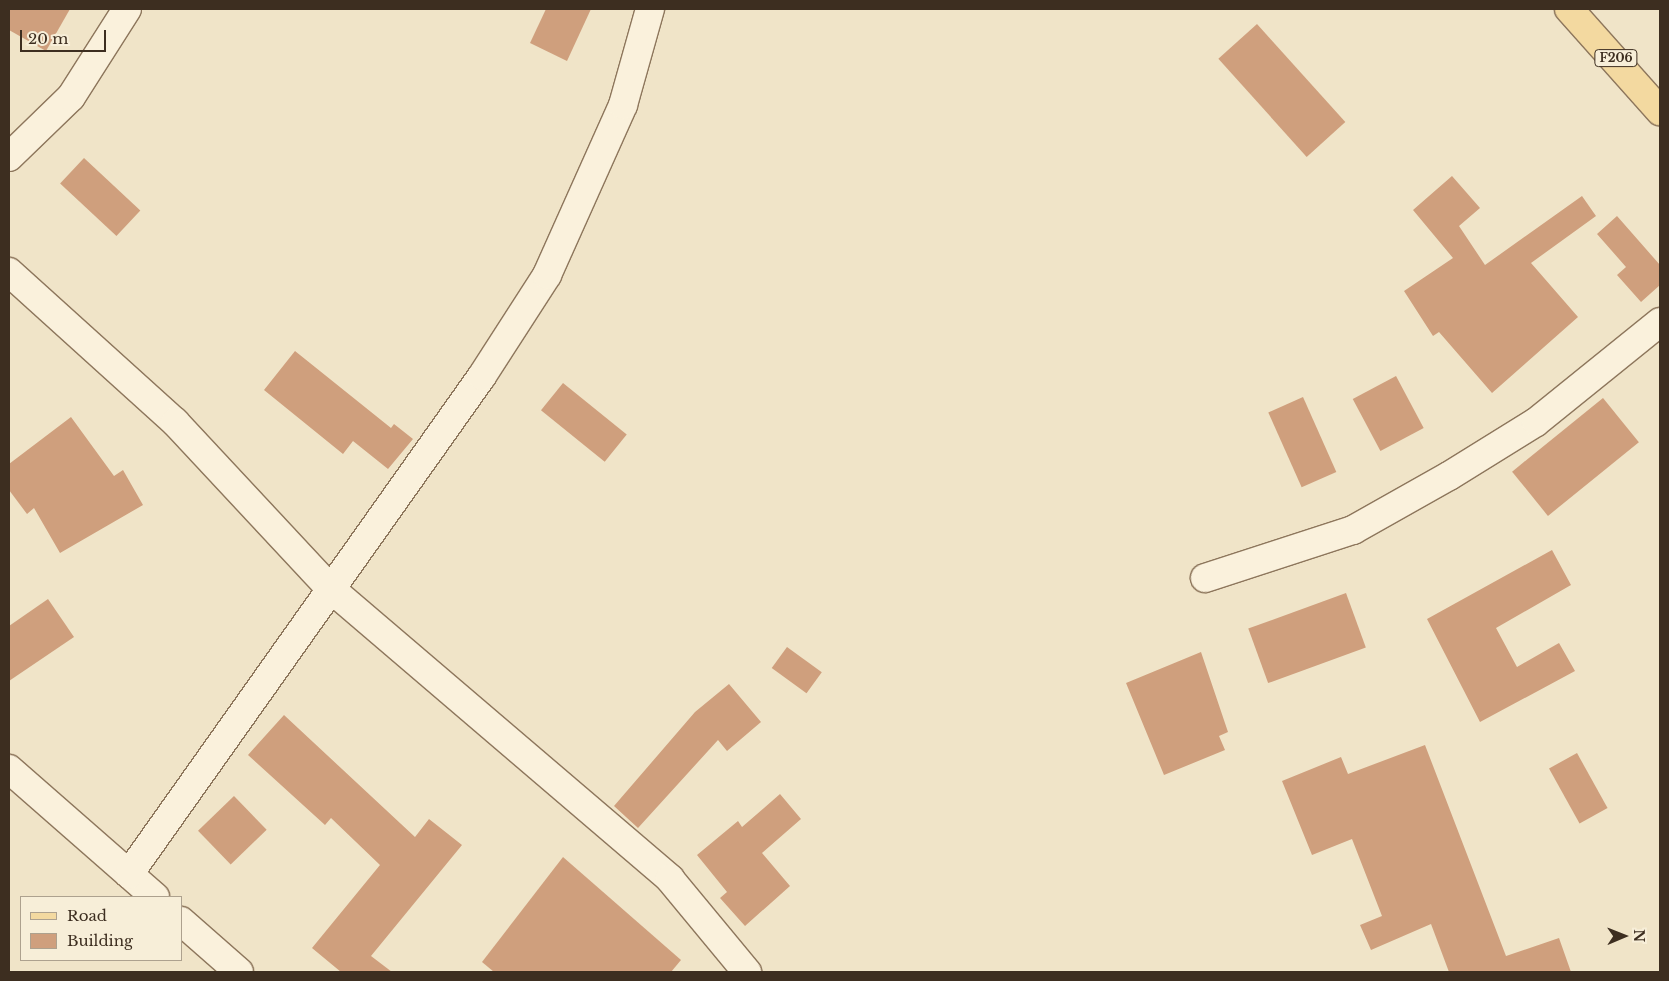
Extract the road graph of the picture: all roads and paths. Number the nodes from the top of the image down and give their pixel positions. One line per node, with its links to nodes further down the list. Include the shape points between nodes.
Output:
1 (127, 9): 5 (street, via 71,97)
2 (650, 9): 9 (street, via 623,105 547,275)
3 (1579, 12): 4 (main road, F206)
4 (1660, 111)
5 (9, 156)
6 (9, 272): 9 (street, via 175,422)
7 (1660, 322): 8 (street, via 1536,422 1369,521)
8 (1205, 578)
9 (332, 589): 11 (street); 15 (street, via 670,879)
10 (9, 769): 11 (street)
11 (129, 874): 12 (street)
12 (154, 896)
13 (182, 921): 14 (street)
14 (239, 972)
15 (747, 972)

